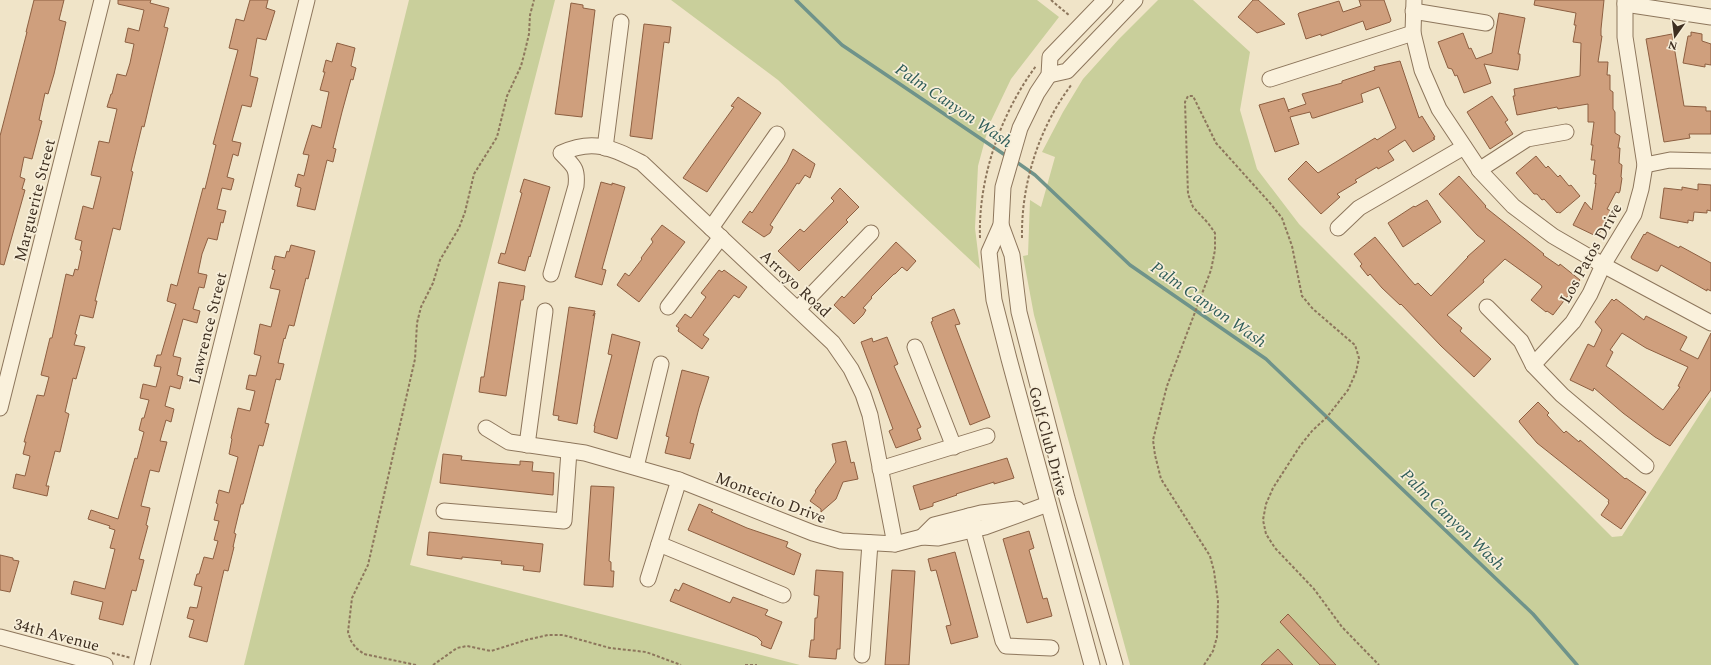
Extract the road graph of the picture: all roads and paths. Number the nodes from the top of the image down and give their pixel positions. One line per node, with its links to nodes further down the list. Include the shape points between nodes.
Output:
1 (102, 0): 41 (street, Marguerite Street)
2 (307, 0): 64 (street, Lawrence Street)
3 (534, 0): 65 (path, via 521,66 507,96 496,137 474,174 459,228 440,260 422,307 415,359 372,550 368,565 352,598 348,632 356,648 364,654)
4 (1051, 0): 9 (path)
5 (1105, 0): 14 (street, Golf Club Drive, via 1050,57)
6 (1135, 0): 14 (street, via 1067,71)
7 (1625, 2): 10 (street); 23 (street, Los Patos Drive, via 1626,37)
8 (1414, 6): 12 (street); 13 (street)
9 (1069, 15)
10 (1711, 17)
11 (621, 22): 20 (street)
12 (1486, 23)
13 (1413, 33): 15 (street); 21 (street, via 1422,70 1439,109)
14 (1049, 75): 26 (street, Golf Club Drive, via 1020,128 1003,186)
15 (1270, 79)
16 (1074, 82): 30 (path, via 1049,122 1038,149 1025,192)
17 (1566, 132): 24 (street, via 1527,139)
18 (777, 134): 28 (street)
19 (998, 136): 25 (path)
20 (605, 148): 28 (street, Arroyo Road, via 642,163); 32 (street, Arroyo Road, via 591,144 561,153 577,170 577,176)
21 (1464, 148): 24 (street); 27 (street, via 1359,208)
22 (1711, 161): 23 (street, via 1670,160)
23 (1645, 165): 31 (street, Los Patos Drive, via 1634,214)
24 (1480, 170): 31 (street, via 1513,206 1553,236)
25 (988, 171)
26 (1001, 225): 51 (street, Golf Club Drive, via 1012,255 1019,312); 52 (street, Golf Club Drive, via 989,252 994,300)
27 (1338, 228)
28 (716, 232): 34 (street); 36 (street, Arroyo Road)
29 (871, 233): 36 (street)
30 (1022, 240)
31 (1603, 265): 37 (street); 40 (street, Los Patos Drive, via 1590,294 1573,322)
32 (551, 274)
33 (1487, 306): 40 (street, via 1521,341)
34 (668, 308)
35 (545, 310): 44 (street)
36 (798, 310): 49 (street, Arroyo Road, via 833,343 851,369 868,408)
37 (1711, 324)
38 (915, 346): 45 (street)
39 (661, 364): 48 (street)
40 (1533, 365): 47 (street, via 1562,395)
41 (0, 408)
42 (486, 428): 44 (street, Montecito Drive, via 509,442)
43 (987, 436): 45 (street)
44 (527, 445): 46 (street, Montecito Drive)
45 (954, 447): 49 (street)
46 (569, 451): 48 (street, Montecito Drive); 53 (street, via 564,522)
47 (1646, 466)
48 (636, 467): 50 (street, Montecito Drive)
49 (880, 469): 57 (street, Arroyo Road)
50 (679, 480): 55 (street, Montecito Drive, via 813,533 841,541); 56 (street)
51 (1067, 498): 52 (street, Montecito Drive); 71 (street, Golf Club Drive)
52 (1048, 504): 54 (street, Montecito Drive); 70 (street, Golf Club Drive)
53 (444, 511)
54 (971, 523): 57 (street, Montecito Drive, via 938,538 922,537); 61 (street, via 1006,646)
55 (870, 543): 57 (street, Montecito Drive); 62 (street)
56 (659, 544): 58 (street); 59 (street)
57 (895, 544)
58 (648, 579)
59 (783, 595)
60 (0, 637): 63 (street, 34th Avenue)
61 (1052, 648)
62 (862, 655)
63 (105, 665)
64 (142, 665)
65 (416, 665)
66 (433, 665): 67 (path, via 457,648 466,646 491,651 534,639 563,635 610,648 646,652)
67 (681, 665)
68 (745, 665): 69 (path)
69 (757, 665)
70 (1092, 665)
71 (1115, 665)
72 (1204, 665): 73 (path, via 1213,651 1217,637 1218,601 1214,571 1210,556 1161,479 1153,440 1167,386 1211,270 1216,250 1215,233 1193,207 1188,194 1185,102 1188,96 1193,96 1216,143 1282,218 1292,246 1302,296 1355,345 1359,358 1348,390 1327,417 1312,430 1280,476 1266,504 1263,520 1266,534 1275,548 1314,589 1342,627)
73 (1379, 665)

